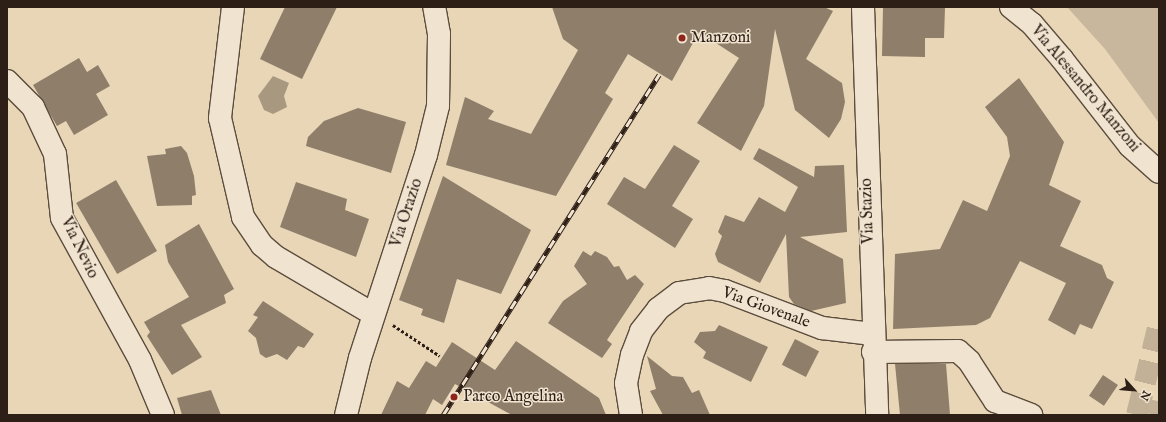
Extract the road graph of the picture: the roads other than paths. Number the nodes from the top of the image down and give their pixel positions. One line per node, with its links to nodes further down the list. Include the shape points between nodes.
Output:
1 (234, 7): 7 (street, via 220,118 231,177 243,217 262,246 276,257)
2 (434, 7): 7 (street, Via Orazio, via 439,34 438,106)
3 (863, 7): 8 (street, Via Stazio)
4 (1011, 7): 6 (street, Via Alessandro Manzoni, via 1032,24 1130,146)
5 (7, 81): 9 (street, Via Nevio, via 33,106 54,154 62,218 140,360)
6 (1159, 172)
7 (381, 318): 10 (street, Via Orazio)
8 (873, 343): 11 (street, Via Giovenale, via 822,328 725,291 708,288 679,293 658,309 641,332 632,355 626,383); 12 (street, Via Stazio); 13 (street, Via Giovenale, via 958,351 969,361 995,401)
9 (163, 415)
10 (346, 415)
11 (631, 415)
12 (877, 415)
13 (1031, 415)

